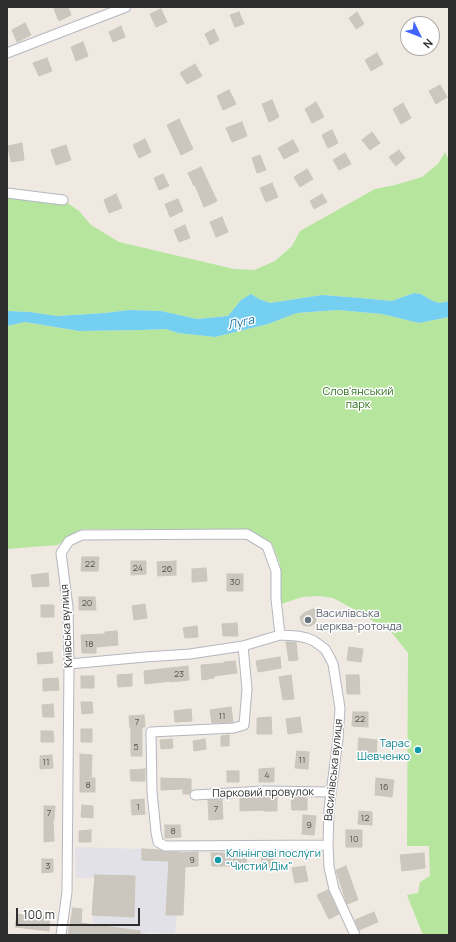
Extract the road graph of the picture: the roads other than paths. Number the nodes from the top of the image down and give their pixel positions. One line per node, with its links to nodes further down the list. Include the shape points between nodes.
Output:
1 (126, 7): 2 (street)
2 (7, 52)
3 (7, 193): 4 (street)
4 (63, 200)
5 (280, 635): 6 (street, Василівська вулиця); 7 (street, Київська вулиця, via 276,571 267,546 246,534 82,535 69,541 61,553 68,607); 8 (street, Василівська вулиця, via 314,641 325,649 333,664 340,708)
6 (243, 646): 7 (street, Василівська вулиця, via 190,654); 10 (street, via 247,689 244,725 234,728 151,732 152,792 158,842 165,846)
7 (69, 664): 11 (street, Київська вулиця, via 67,885)
8 (330, 792): 9 (street, Парковий провулок, via 264,790); 10 (street, Василівська вулиця)
9 (195, 795)
10 (328, 845): 12 (street, Василівська вулиця, via 334,889)
11 (61, 935)
12 (355, 935)

